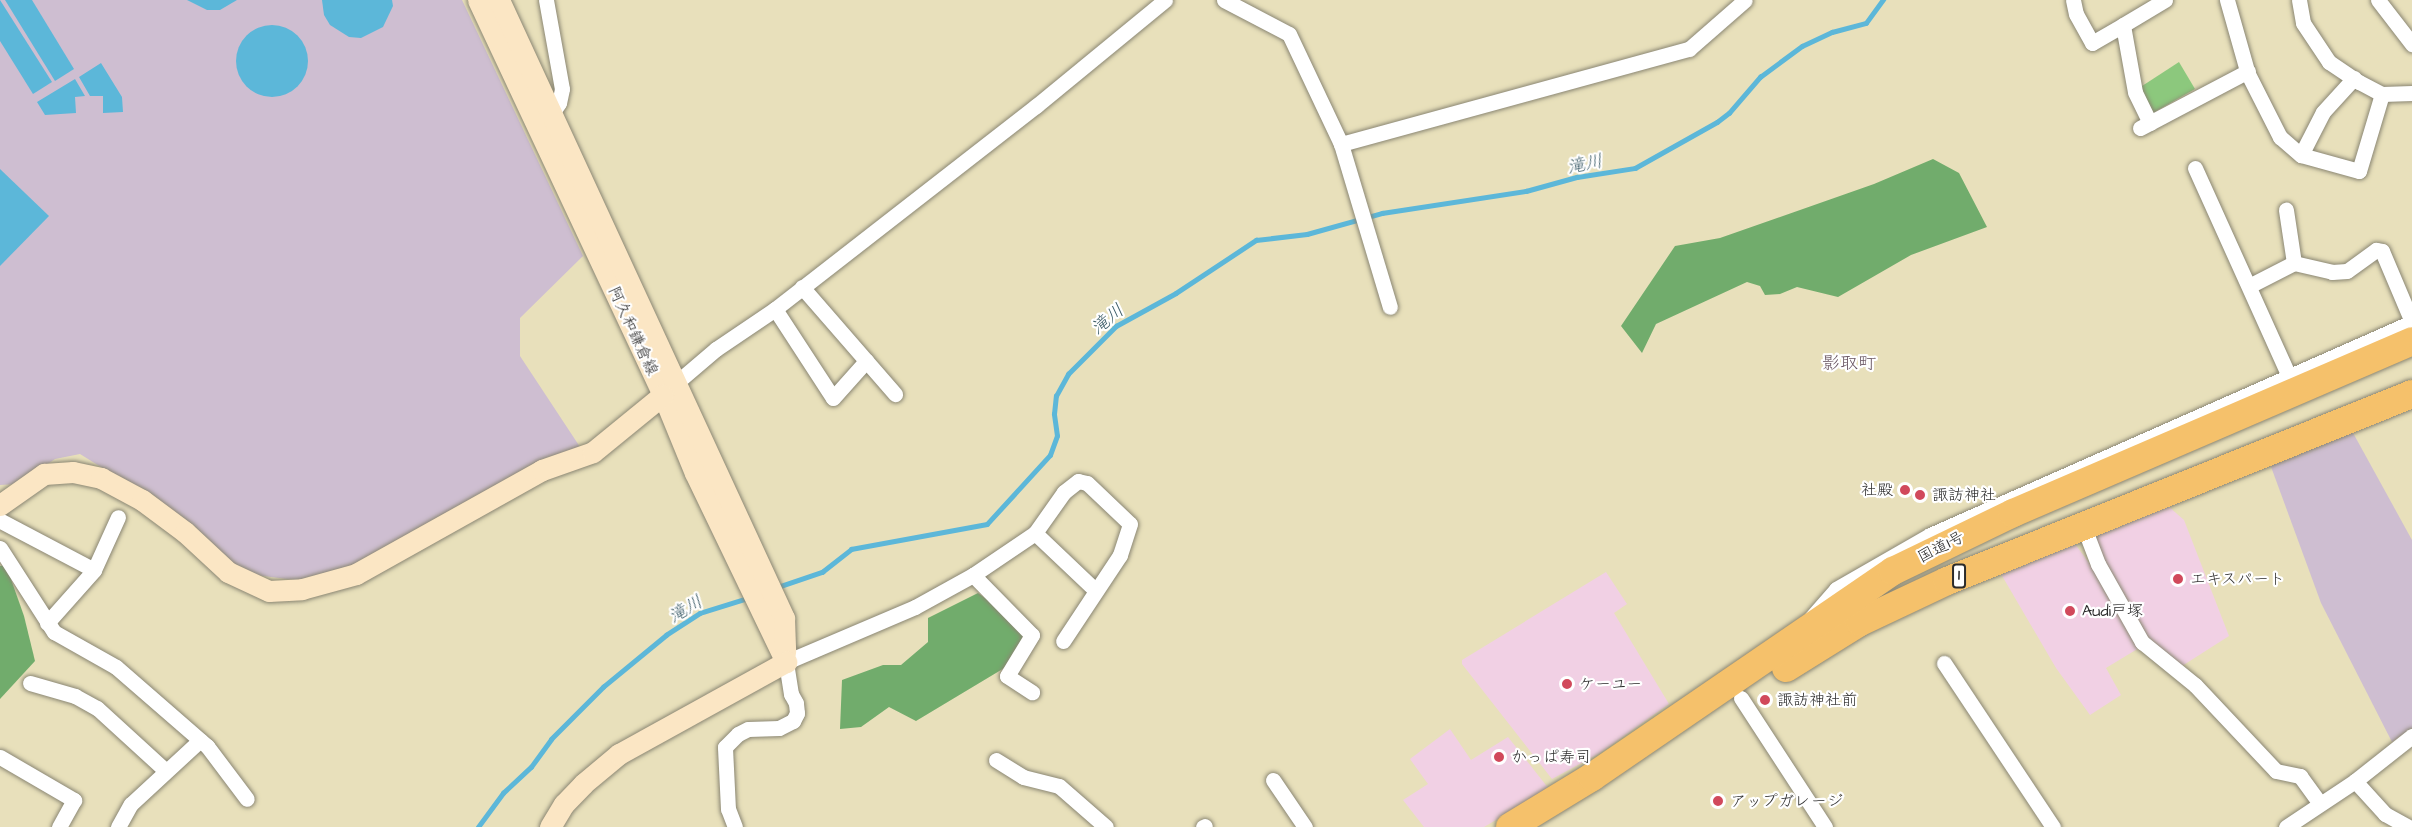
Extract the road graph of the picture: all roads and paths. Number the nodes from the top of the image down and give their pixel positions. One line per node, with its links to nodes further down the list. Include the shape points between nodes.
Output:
1 (478, 0): 33 (main road, 阿久和鎌倉線)
2 (499, 0): 18 (main road, 阿久和鎌倉線)
3 (546, 0): 18 (street, via 562,89)
4 (1165, 0): 24 (street, via 1036,106)
5 (1224, 0): 19 (street, via 1289,34)
6 (1744, 0): 19 (street, via 1689,49)
7 (2073, 0): 12 (street, via 2092,43)
8 (2165, 0): 12 (street)
9 (2227, 0): 14 (street)
10 (2299, 0): 15 (street, via 2303,23 2318,49 2329,62)
11 (2378, 0): 13 (street)
12 (2123, 25): 14 (street, via 2145,126)
13 (2412, 44)
14 (2248, 71): 20 (street, via 2280,137)
15 (2354, 78): 16 (street); 20 (street, via 2323,112)
16 (2382, 93): 17 (street); 20 (street, via 2359,171)
17 (2412, 93)
18 (552, 112): 33 (main road, 阿久和鎌倉線)
19 (1341, 144): 26 (street)
20 (2301, 155)
21 (2195, 168): 25 (street)
22 (2286, 210): 23 (street)
23 (2294, 263): 25 (street); 28 (street, via 2332,272 2347,271 2376,250 2382,250)
24 (802, 286): 27 (street); 30 (street)
25 (2249, 286): 32 (street)
26 (1390, 307)
27 (775, 309): 30 (street, via 832,398); 33 (street, via 716,349)
28 (2412, 322): 32 (street)
29 (2412, 341): 45 (highway, 国道1号 / 1, via 1967,534 1893,572)
30 (866, 361): 34 (street)
31 (2412, 373): 45 (highway, 1, via 1900,584)
32 (2289, 376): 45 (street, via 1930,535 1836,589 1812,614)
33 (669, 390): 36 (main road, via 593,452 542,470 356,574 302,589 269,591 228,572 185,532 142,500 101,478 73,472 44,474); 47 (main road, 阿久和鎌倉線, via 695,473)
34 (895, 394)
35 (2412, 394): 38 (highway, 国道1号 / 1)
36 (1, 514): 41 (street)
37 (118, 517): 41 (street)
38 (2083, 525): 51 (highway, 国道1号 / 1, via 1860,622); 60 (street, via 2097,564 2142,642 2195,684 2276,771 2300,776)
39 (1035, 532): 42 (street); 43 (street); 43 (street, via 1064,492 1078,480 1130,524 1120,555)
40 (0, 548): 44 (street)
41 (94, 570): 44 (street)
42 (973, 575): 47 (street, via 915,607); 50 (street, via 1032,635 1007,676)
43 (1095, 590): 46 (street)
44 (47, 622): 53 (street, via 54,632 116,667)
45 (1804, 631): 67 (highway, 国道1号 / 1, via 1592,777)
46 (1063, 641)
47 (786, 662): 63 (main road, via 620,754 583,784); 64 (street, via 790,694 796,703 793,721 779,728 748,729 725,747 728,809)
48 (1944, 663): 70 (street)
49 (30, 683): 56 (street, via 75,696 97,708)
50 (1032, 692)
51 (1741, 698): 68 (highway, 国道1号 / 1); 69 (street)
52 (2412, 736): 58 (street)
53 (200, 740): 56 (street); 59 (street)
54 (0, 757): 61 (street, via 74,800)
55 (996, 760): 65 (street, via 1023,777 1059,786)
56 (166, 771): 62 (street, via 131,804)
57 (1273, 780): 66 (street)
58 (2355, 781): 60 (street); 72 (street, via 2385,814)
59 (247, 799)
60 (2320, 804): 71 (street)
61 (59, 827)
62 (118, 827)
63 (550, 827)
64 (735, 827)
65 (1107, 827)
66 (1305, 827)
67 (1510, 827)
68 (1542, 827)
69 (1824, 827)
70 (2053, 827)
71 (2286, 827)
72 (2408, 827)

